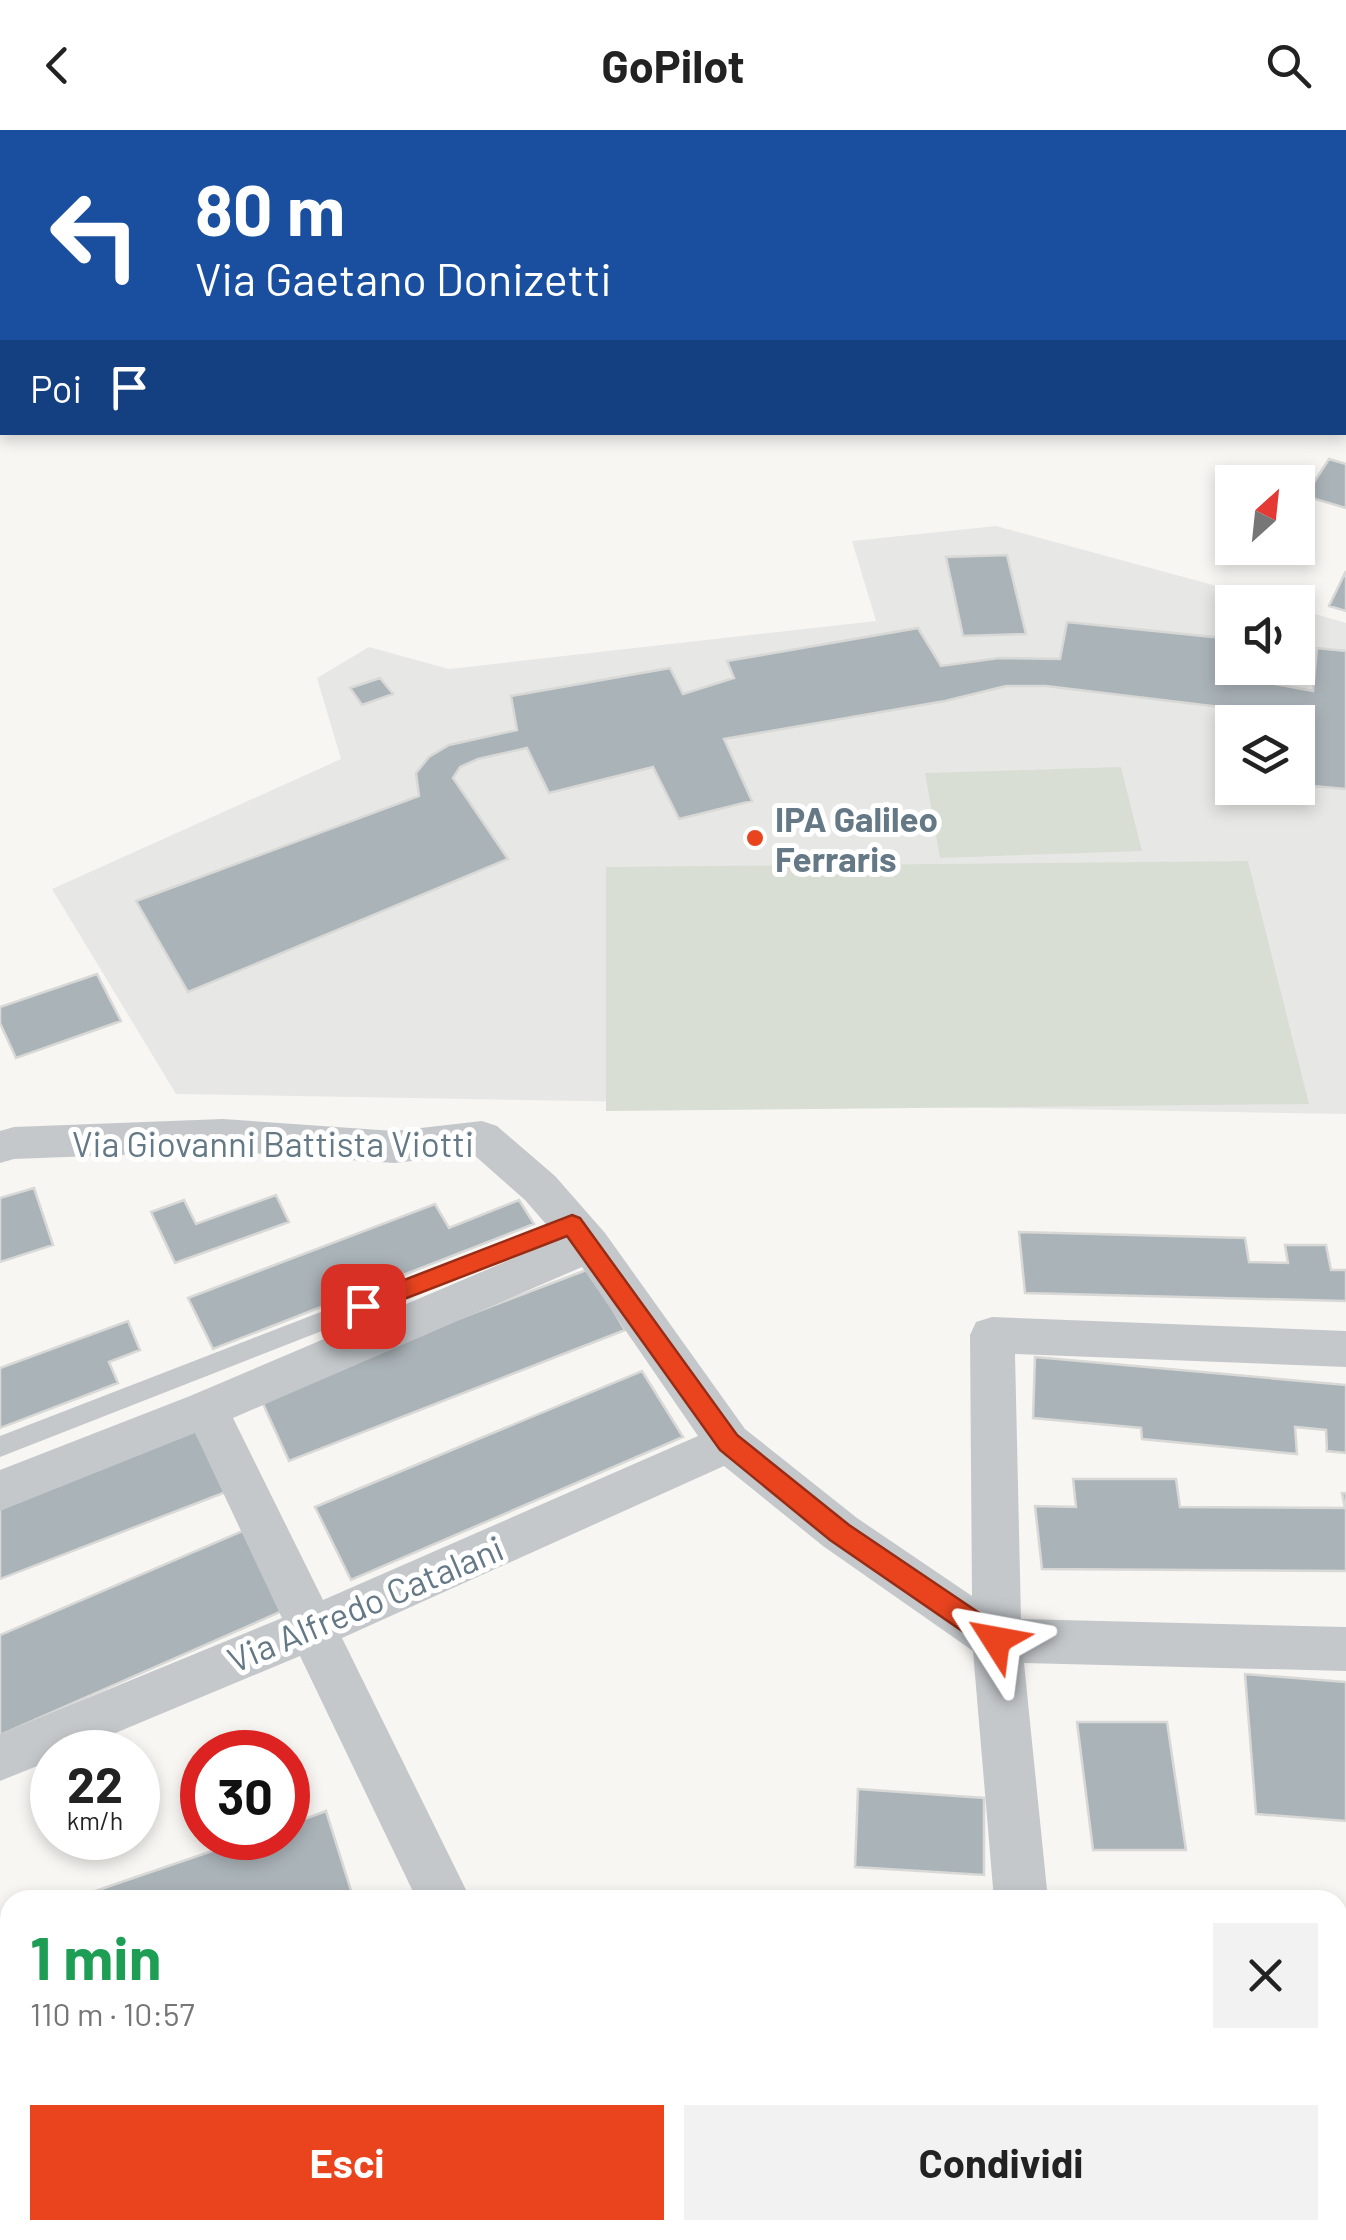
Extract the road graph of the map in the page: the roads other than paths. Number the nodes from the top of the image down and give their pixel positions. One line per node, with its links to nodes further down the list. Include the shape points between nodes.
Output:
1 (0, 1147): 2 (street, Via Giovanni Battista Viotti, via 223,1135 394,1147 482,1136)
2 (581, 1235): 4 (street); 5 (street, Via Giovanni Battista Viotti); 6 (lane)
3 (1346, 1349): 9 (street, via 992,1335)
4 (206, 1409): 7 (street); 8 (street)
5 (728, 1442): 8 (street, Via Alfredo Catalani); 9 (street, Via Giovanni Battista Viotti, via 840,1532)
6 (0, 1447)
7 (0, 1491)
8 (312, 1628): 11 (street, Via Alfredo Catalani); 12 (street)
9 (996, 1640): 10 (street); 13 (street)
10 (1346, 1649)
11 (0, 1758)
12 (439, 1890)
13 (1021, 1890)

